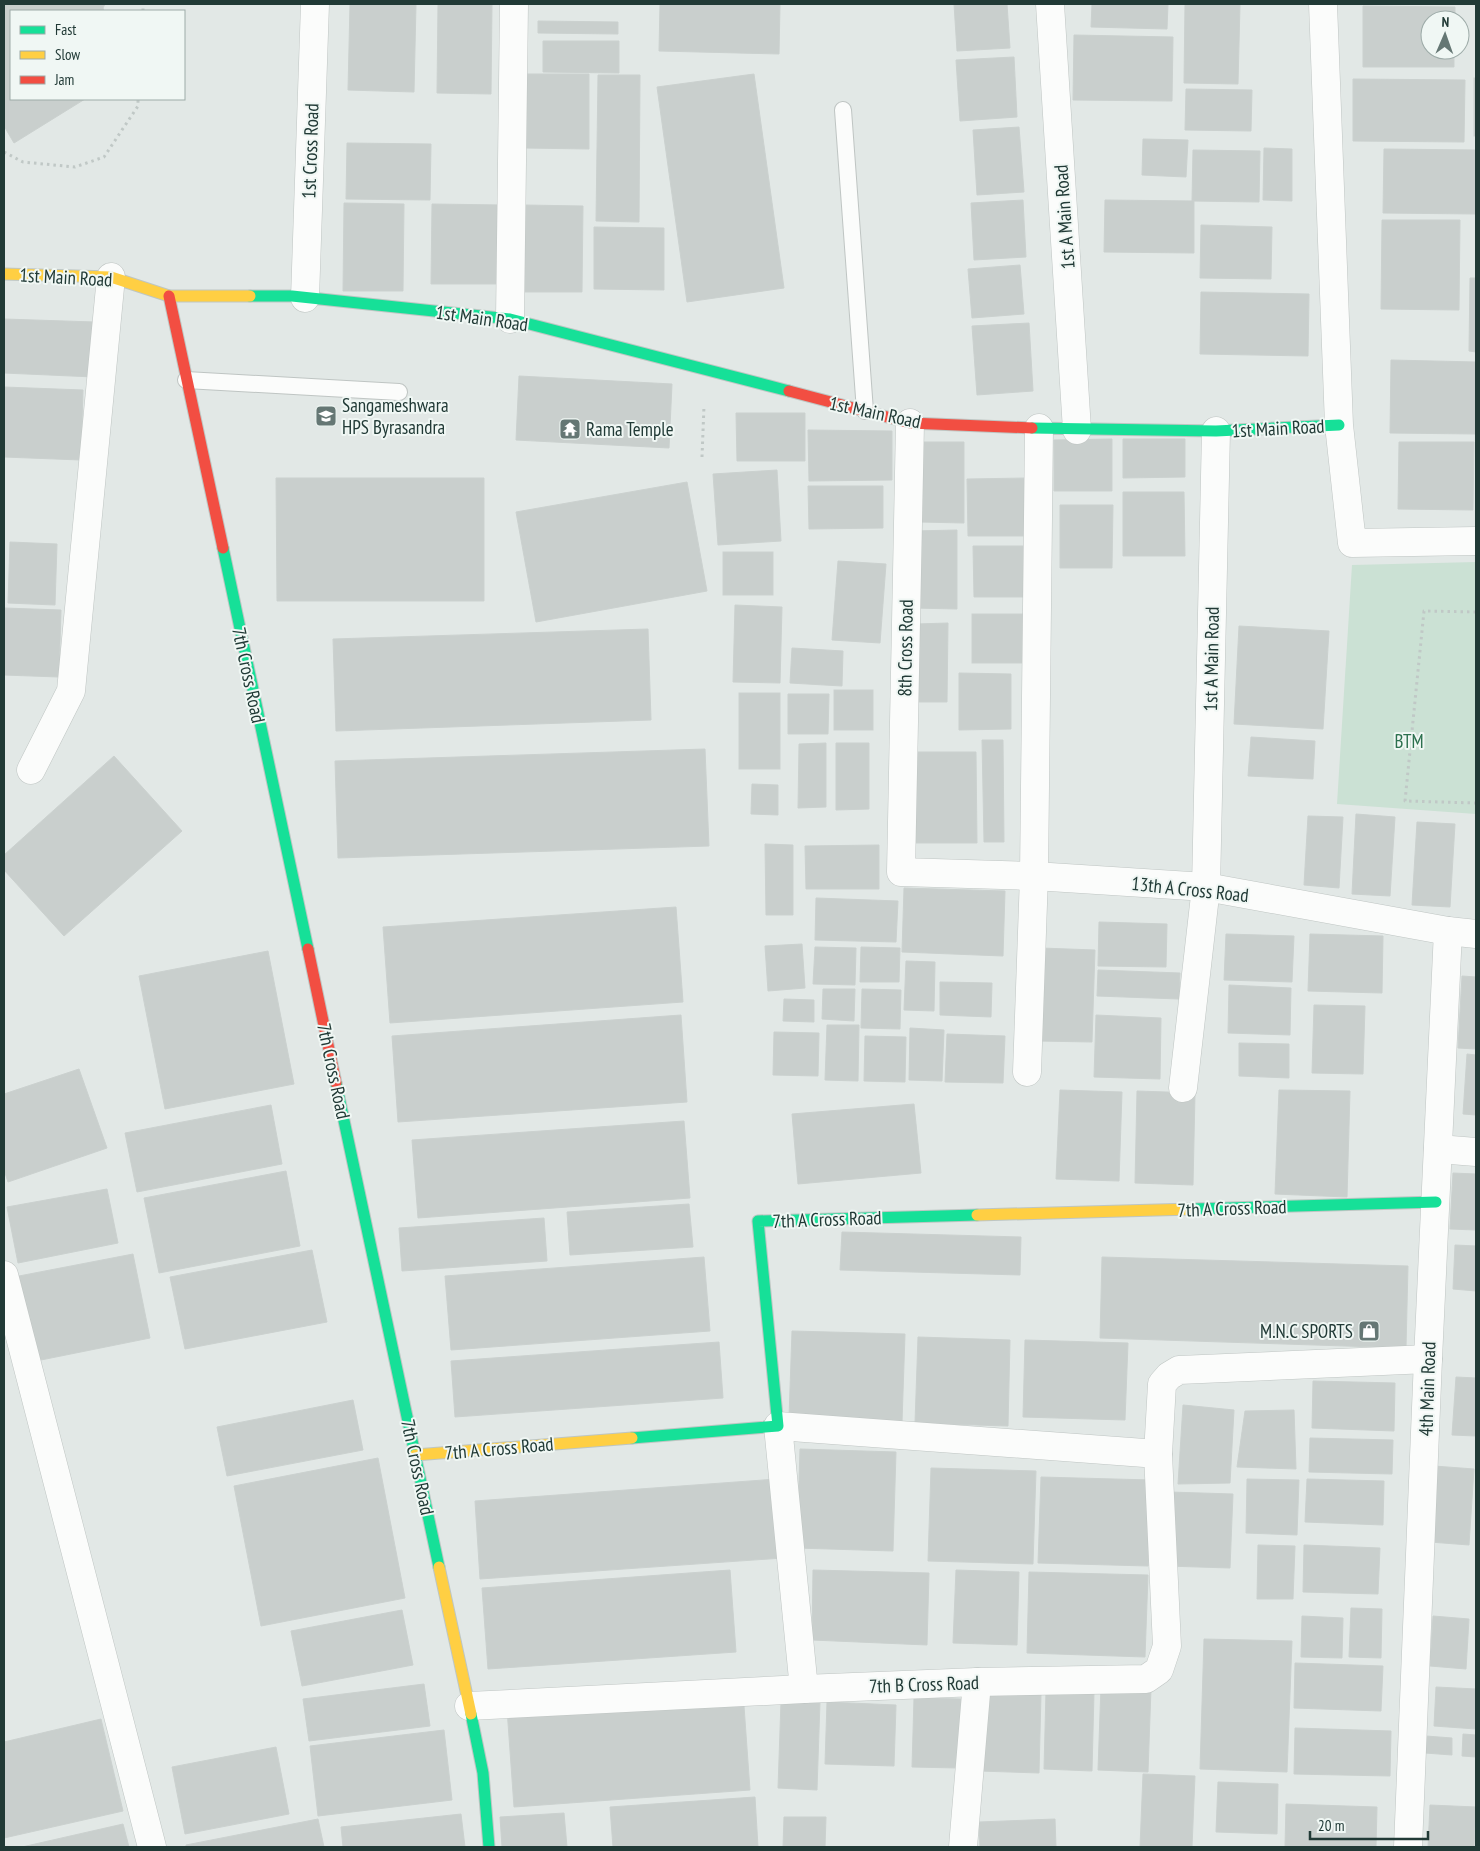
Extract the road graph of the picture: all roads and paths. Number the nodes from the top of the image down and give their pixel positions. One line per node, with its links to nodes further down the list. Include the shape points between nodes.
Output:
1 (315, 4): 11 (street, 1st Cross Road)
2 (514, 4): 12 (street)
3 (1050, 4): 20 (street, 1st A Main Road)
4 (1323, 4): 18 (street, 1st Main Road)
5 (138, 100): 7 (path, via 138,106 104,157 75,168 23,162)
6 (843, 110): 16 (lane)
7 (4, 152)
8 (4, 274): 9 (street, 1st Main Road)
9 (111, 277): 10 (street, 1st Main Road); 25 (street, via 71,691)
10 (169, 296): 11 (street, 1st Main Road); 14 (street, 7th Cross Road)
11 (305, 298): 12 (street, 1st Main Road)
12 (510, 319): 13 (street, 1st Main Road)
13 (705, 370): 16 (street, 1st Main Road); 22 (path)
14 (186, 380): 15 (lane); 41 (street, 7th Cross Road)
15 (399, 392)
16 (865, 411): 17 (street, 1st Main Road)
17 (910, 423): 19 (street, 1st Main Road); 27 (street, 8th Cross Road)
18 (1339, 425): 21 (street, 1st Main Road); 23 (street, via 1352,543)
19 (1039, 428): 20 (street, 1st Main Road); 28 (street)
20 (1078, 430): 21 (street, 1st Main Road)
21 (1216, 431): 29 (street, 1st A Main Road)
22 (702, 457)
23 (1476, 541)
24 (1476, 612): 26 (path, via 1424,611 1405,801)
25 (31, 770)
26 (1476, 803)
27 (900, 872): 28 (street, 13th A Cross Road)
28 (1034, 876): 29 (street, 13th A Cross Road); 32 (street)
29 (1206, 887): 30 (street, 13th A Cross Road); 33 (street, 1st A Main Road)
30 (1448, 931): 31 (street, 13th A Cross Road); 34 (street, 4th Main Road)
31 (1476, 934)
32 (1027, 1072)
33 (1183, 1088)
34 (1438, 1149): 35 (street); 36 (street, 4th Main Road)
35 (1476, 1152)
36 (1436, 1202): 38 (street, 4th Main Road); 39 (street, 7th A Cross Road, via 758,1221)
37 (4, 1275): 45 (street)
38 (1428, 1359): 40 (street, 7th B Cross Road, via 1179,1370 1162,1384); 48 (street, 4th Main Road)
39 (778, 1426): 40 (street); 41 (street, 7th A Cross Road); 43 (street)
40 (1158, 1454): 42 (street, 7th B Cross Road, via 1167,1646 1158,1670 1146,1679)
41 (416, 1455): 44 (street, 7th Cross Road)
42 (977, 1682): 43 (street, 7th B Cross Road); 47 (street)
43 (804, 1689): 44 (street, 7th B Cross Road)
44 (469, 1706): 46 (street, 7th Cross Road, via 483,1773)
45 (152, 1847)
46 (490, 1847)
47 (963, 1847)
48 (1408, 1847)

